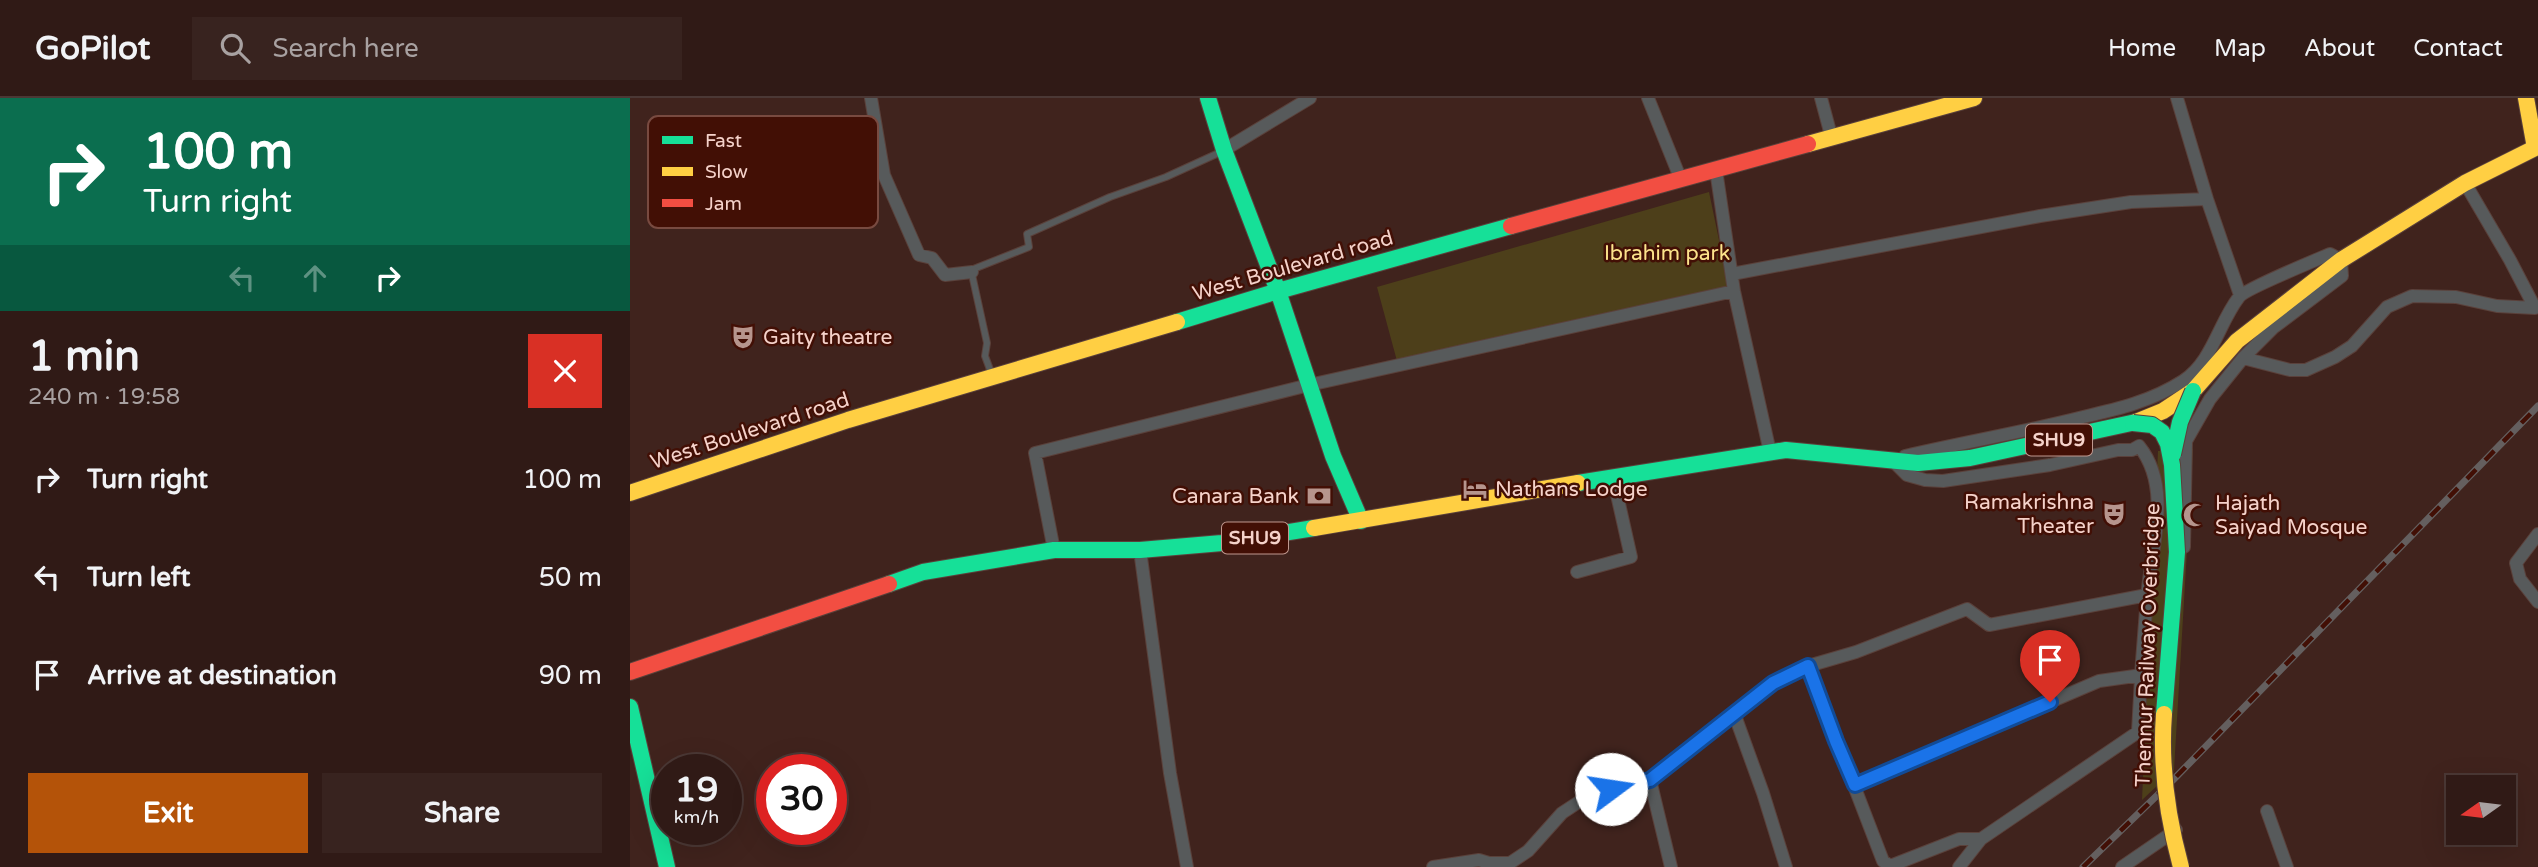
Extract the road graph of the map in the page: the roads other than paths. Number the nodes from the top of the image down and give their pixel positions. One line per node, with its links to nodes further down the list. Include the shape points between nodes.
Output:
1 (871, 98): 9 (street)
2 (1208, 98): 13 (main road)
3 (1310, 98): 13 (street)
4 (1648, 98): 15 (street)
5 (1821, 98): 11 (street)
6 (1974, 98): 11 (main road, West Boulevard road)
7 (2176, 98): 17 (street)
8 (2526, 98): 12 (main road)
9 (874, 116)
10 (878, 139): 19 (street, via 884,175 919,255 932,258 945,275)
11 (1832, 139): 14 (main road, West Boulevard road)
12 (2537, 147): 16 (main road, SHU9)
13 (1224, 150): 19 (lane, via 1027,234 1029,247); 21 (main road)
14 (1716, 170): 15 (main road, West Boulevard road); 20 (street)
15 (1681, 180): 21 (main road, West Boulevard road)
16 (2465, 183): 18 (main road, SHU9); 24 (street, via 2535,308 2412,296 2387,307 2352,346 2305,369 2290,370)
17 (2207, 199): 20 (street, via 2131,202 2053,214); 23 (street)
18 (2341, 260): 23 (street, via 2330,254); 24 (street, via 2342,276 2273,328); 27 (main road, SHU9, via 2237,341)
19 (972, 272): 25 (lane, via 985,356)
20 (1732, 274): 22 (street)
21 (1278, 291): 25 (main road, West Boulevard road); 26 (main road)
22 (1734, 291): 26 (street); 31 (street)
23 (2240, 295): 32 (street, via 2206,358 2186,379 2160,394 2067,421)
24 (2243, 358): 28 (street)
25 (994, 378): 35 (main road, West Boulevard road, via 848,420)
26 (1309, 385): 36 (main road); 38 (street, via 1035,453)
27 (2193, 391): 29 (main road, SHU9, bridge, via 2163,411); 33 (main road, Thennur Railway Overbridge, bridge, via 2175,433)
28 (2210, 399): 30 (street); 42 (street, via 2186,440)
29 (2133, 423): 32 (main road, SHU9, via 1970,458 1918,463); 33 (main road, Thennur Railway Overbridge, bridge, via 2152,425 2162,432)
30 (2139, 446): 32 (street, via 1943,481 1907,475); 41 (street, via 2149,459 2156,486 2157,522)
31 (1770, 452): 32 (main road, SHU9); 34 (main road, SHU9)
32 (1891, 459)
33 (2172, 465): 60 (main road, Thennur Railway Overbridge, bridge, via 2176,552 2162,771)
34 (1613, 478): 36 (main road, SHU9); 40 (street, via 1631,557)
35 (630, 494)
36 (1360, 522): 39 (main road, SHU9)
37 (2538, 534): 43 (street, via 2516,563 2520,579)
38 (1054, 550): 39 (main road, SHU9); 45 (main road, SHU9, via 923,572)
39 (1140, 550): 55 (street, via 1170,773)
40 (1577, 572)
41 (2147, 596): 44 (street, via 1989,625 1967,609); 46 (street)
42 (2181, 600)
43 (2538, 602)
44 (1808, 666): 48 (street, via 1773,683); 50 (street)
45 (630, 672)
46 (2142, 675): 50 (street, via 2099,681); 52 (street, via 2138,732)
47 (630, 707): 54 (main road)
48 (1734, 713): 49 (street); 58 (street)
49 (1650, 780): 56 (street, via 1591,794 1562,813 1528,852 1510,863 1479,860); 57 (street)
50 (1855, 785): 52 (street, via 1883,861 1890,866 1959,839)
51 (2267, 811): 62 (street)
52 (1981, 839): 59 (street)
53 (2127, 865): 61 (street, via 2176,829)
54 (667, 867)
55 (1188, 867)
56 (1433, 867)
57 (1671, 867)
58 (1786, 867)
59 (1959, 867)
60 (2181, 867)
61 (2189, 867)
62 (2287, 867)

